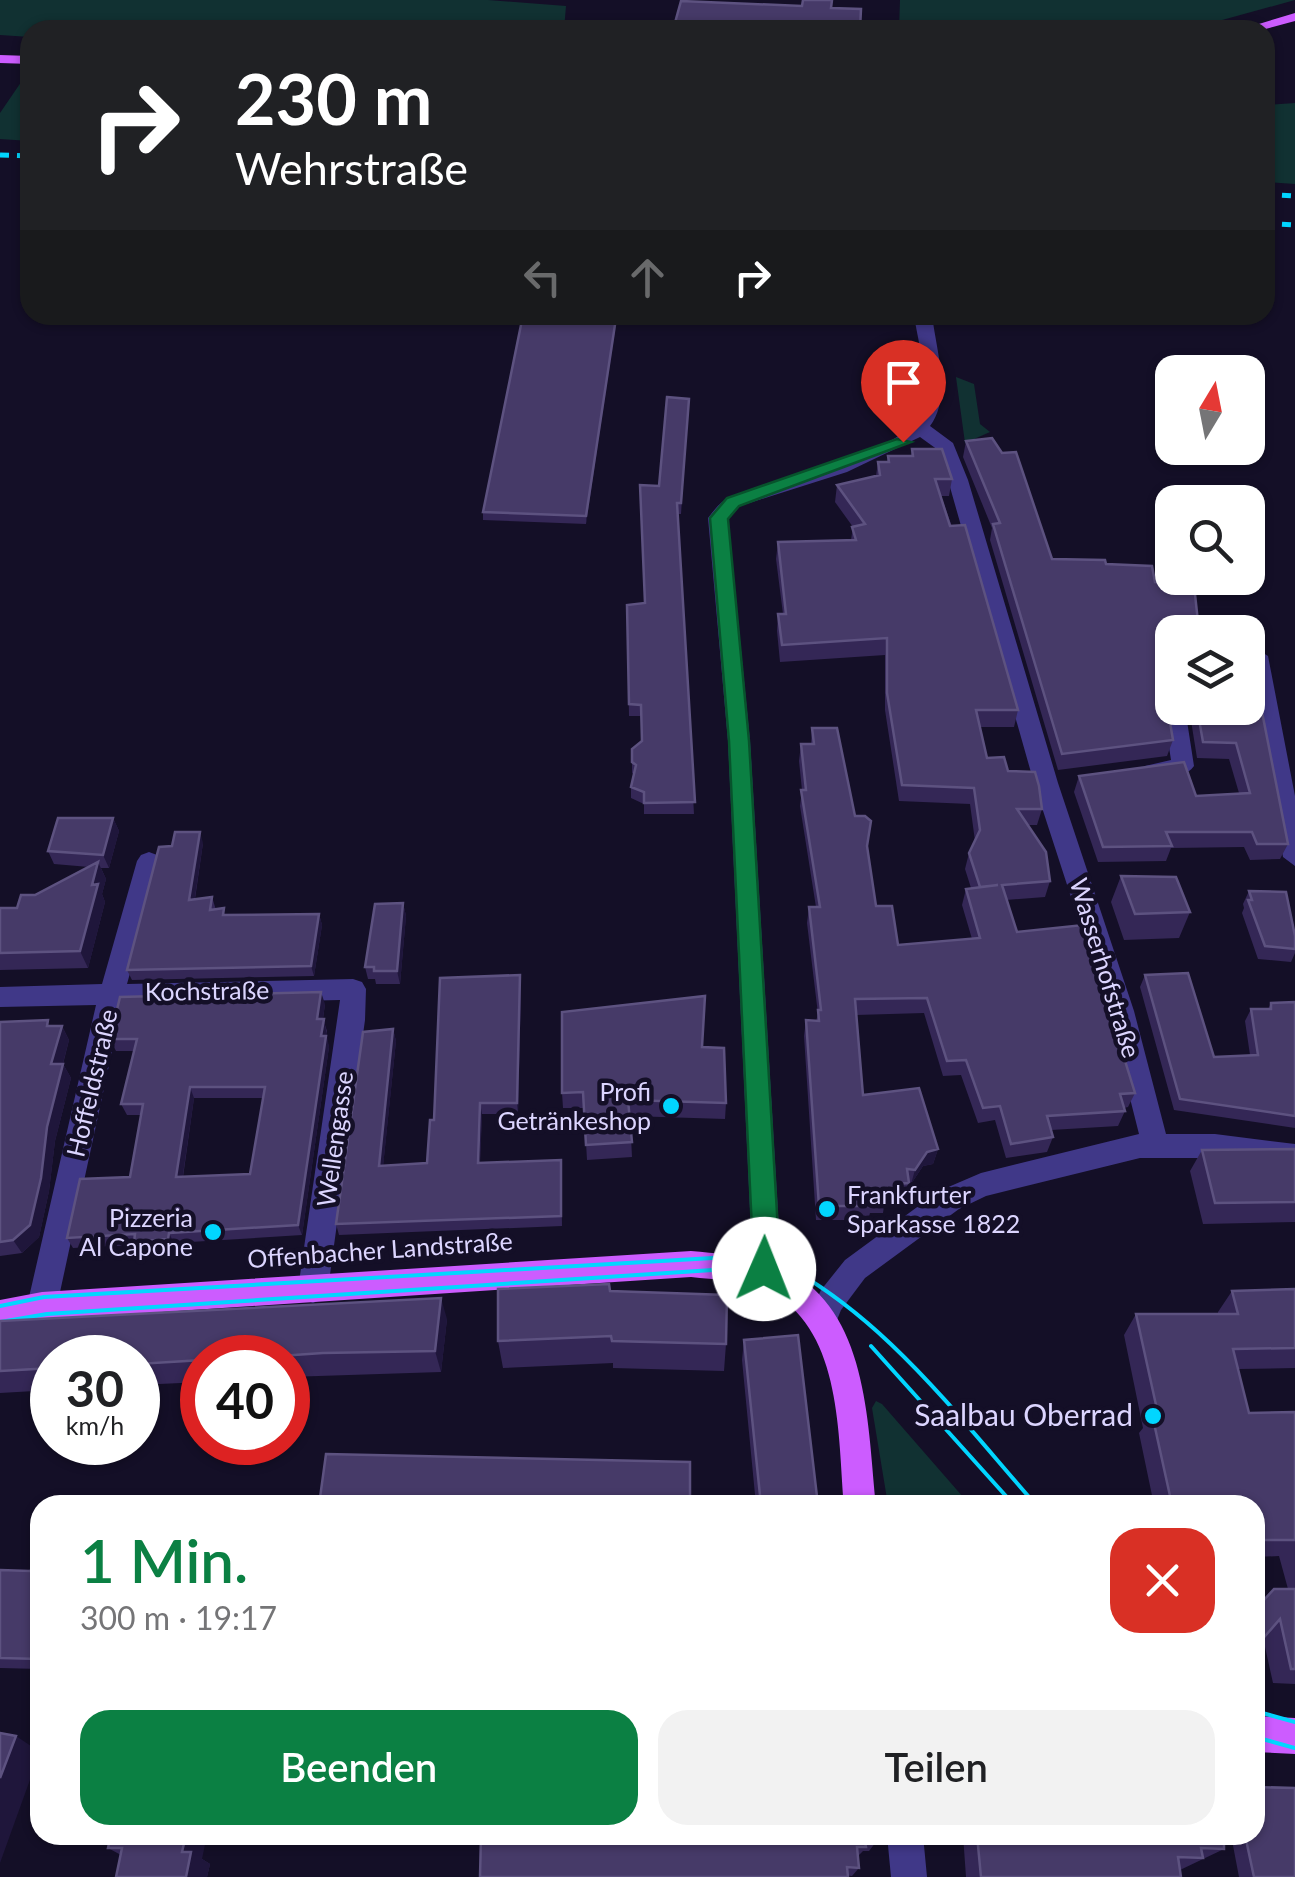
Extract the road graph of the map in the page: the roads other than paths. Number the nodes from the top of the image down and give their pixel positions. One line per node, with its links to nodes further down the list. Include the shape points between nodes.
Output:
1 (924, 325): 2 (street, via 930,408)
2 (920, 429): 11 (street, Wasserhofstraße, via 942,443 952,464 1055,782); 13 (street, via 879,453 733,502 718,518 739,741)
3 (1265, 717): 6 (street)
4 (1177, 725): 5 (street, via 1183,766)
5 (1136, 774)
6 (1295, 857)
7 (148, 861): 9 (street, Hoffeldstraße)
8 (354, 989): 9 (street, Kochstraße); 14 (street, Wellengasse)
9 (112, 993): 10 (street, Kochstraße); 15 (street, Hoffeldstraße)
10 (0, 997)
11 (1155, 1145): 12 (street); 17 (street, via 1006,1176 949,1200 856,1270)
12 (1295, 1156)
13 (763, 1276): 14 (main road, Offenbacher Landstraße, via 691,1264); 17 (main road, Offenbacher Landstraße, via 800,1294)
14 (314, 1289): 15 (main road, Offenbacher Landstraße)
15 (42, 1306): 16 (main road, Offenbacher Landstraße)
16 (0, 1314)
17 (822, 1320): 18 (main road, via 839,1350)
18 (859, 1495)
19 (905, 1845): 20 (street)
20 (908, 1877)

